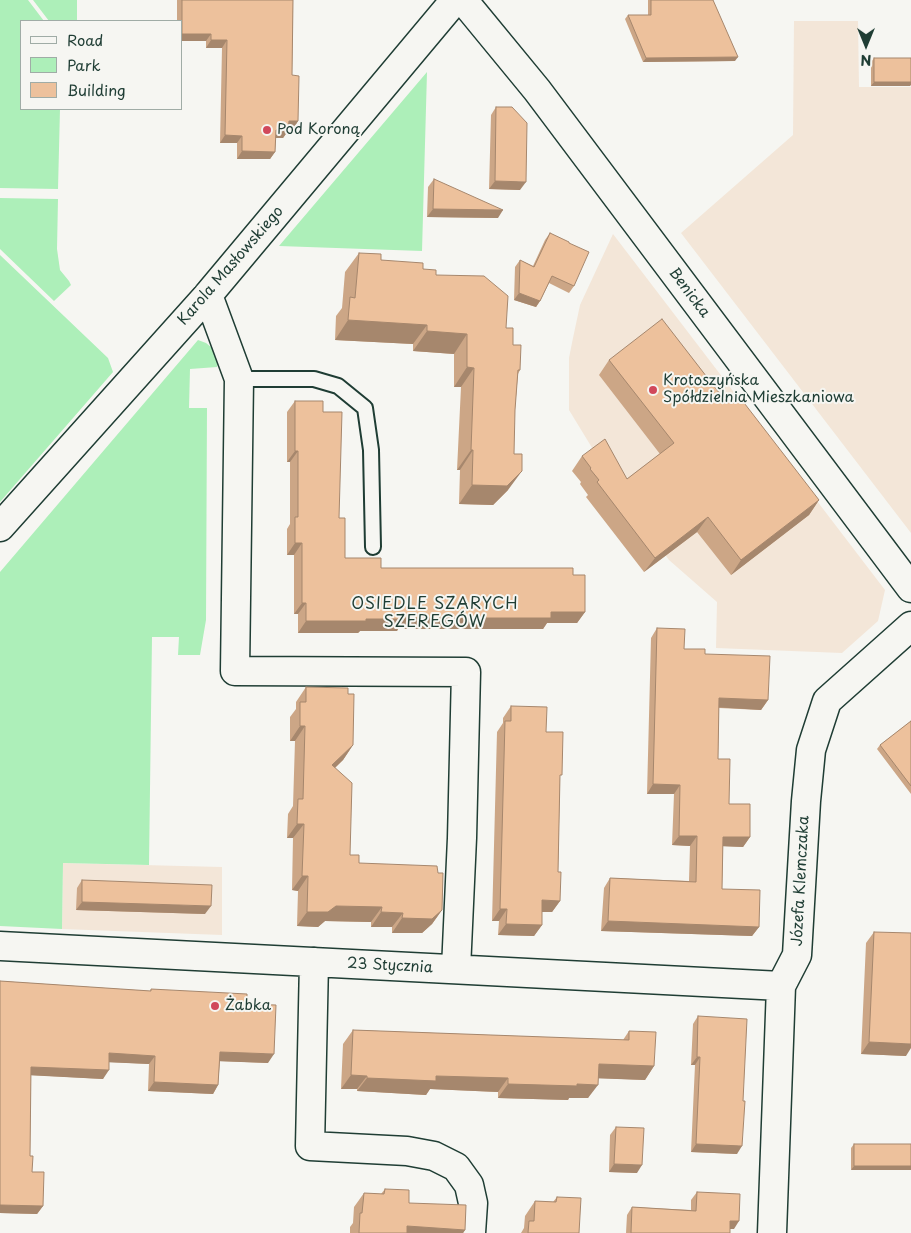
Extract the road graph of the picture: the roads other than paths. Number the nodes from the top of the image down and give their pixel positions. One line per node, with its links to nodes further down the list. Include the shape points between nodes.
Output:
1 (455, 0): 3 (street, Karola Masłowskiego)
2 (463, 0): 7 (street, Benicka, via 537,90)
3 (208, 295): 4 (street); 5 (street, Karola Masłowskiego)
4 (239, 379): 6 (lane, via 314,379 338,386 365,408 371,450); 11 (street, via 235,671 466,672)
5 (0, 528)
6 (373, 547)
7 (911, 588)
8 (911, 626): 12 (street, Józefa Klemczaka, via 827,701 811,750 797,955)
9 (0, 946): 10 (street, 23 Stycznia)
10 (314, 962): 11 (street, 23 Stycznia); 13 (street, via 310,1146 407,1151 434,1156 456,1167 469,1185 473,1203)
11 (456, 969): 12 (street, 23 Stycznia)
12 (781, 986): 14 (street, Józefa Klemczaka)
13 (471, 1233)
14 (772, 1233)

